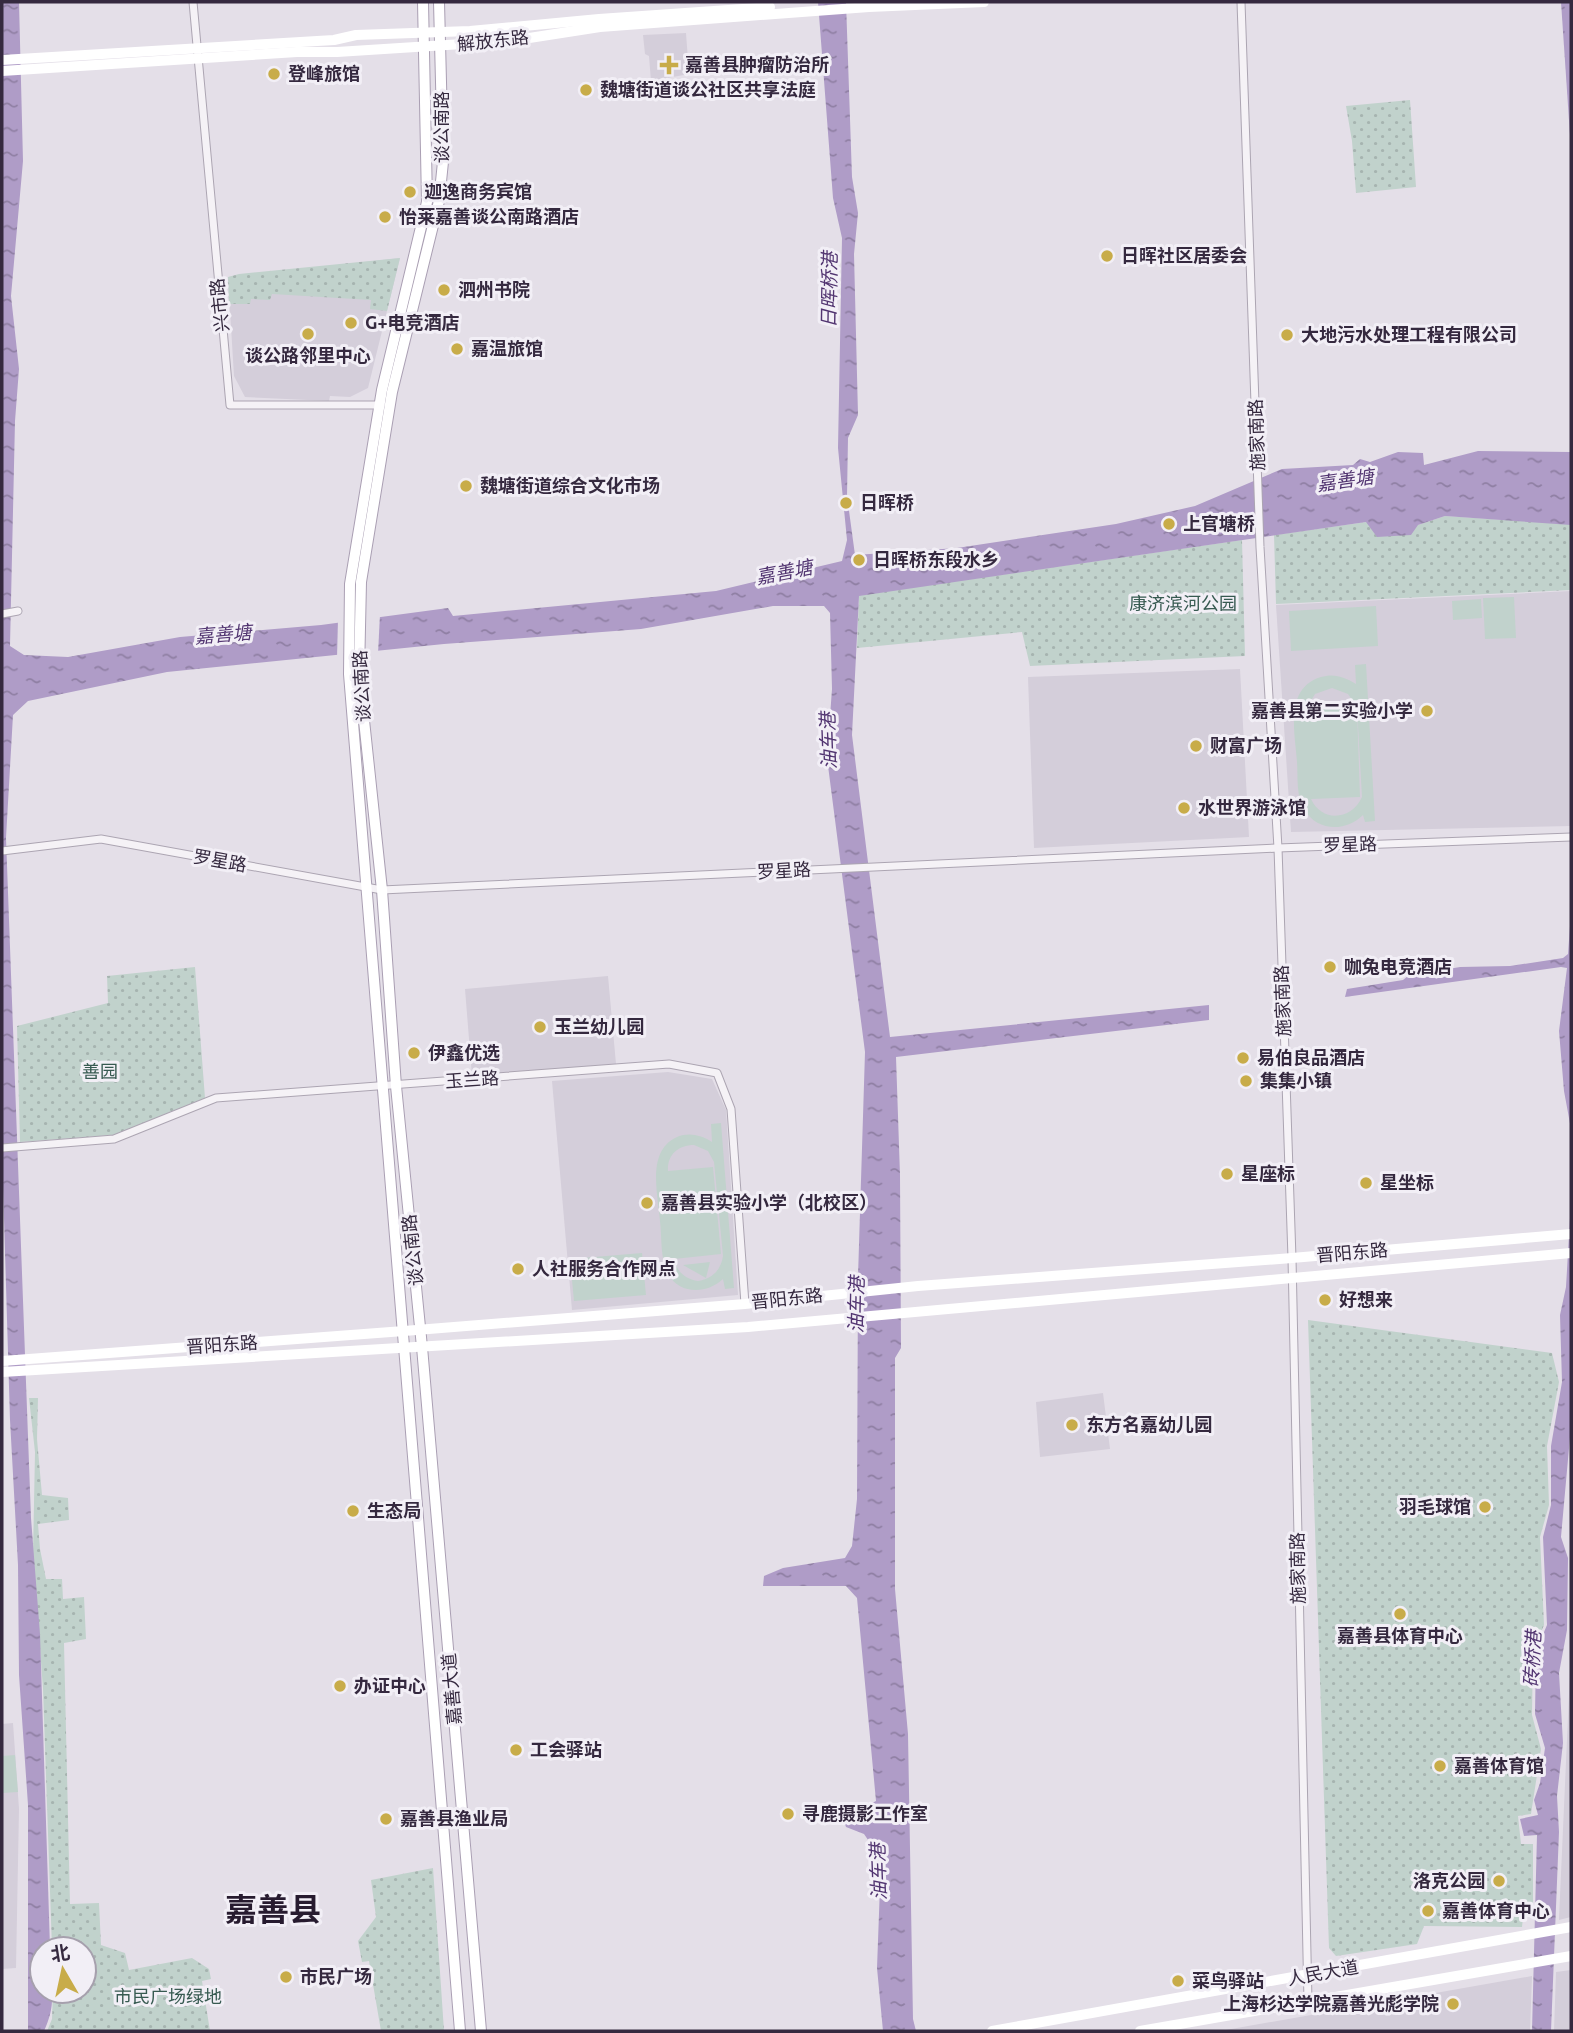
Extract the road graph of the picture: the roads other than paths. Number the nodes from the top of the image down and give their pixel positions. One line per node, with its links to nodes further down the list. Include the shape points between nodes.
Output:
1 (193, 2): 12 (street)
2 (424, 2): 9 (main road, 谈公南路)
3 (439, 2): 8 (main road, 谈公南路)
4 (845, 2): 7 (main road, 解放东路)
5 (984, 2): 7 (main road, 解放东路)
6 (1241, 2): 21 (street, 施家南路, via 1260,547)
7 (797, 9): 8 (main road, 解放东路); 10 (main road, 解放东路)
8 (440, 30): 9 (main road, 解放东路); 10 (main road, 谈公南路)
9 (425, 31): 11 (main road, 谈公南路); 12 (main road, 解放东路)
10 (440, 46): 11 (main road, 解放东路); 16 (main road, 谈公南路, via 443,162 439,201)
11 (425, 47): 12 (main road, 解放东路); 16 (main road, 谈公南路, via 427,202)
12 (196, 53): 14 (main road, 解放东路); 16 (street, 兴市路, via 230,405)
13 (2, 60): 14 (main road, 解放东路)
14 (32, 64): 15 (main road, 解放东路)
15 (2, 71)
16 (384, 406): 19 (main road, 谈公南路, via 356,583)
17 (18, 611): 18 (street)
18 (2, 614)
19 (354, 673): 23 (main road, 谈公南路); 24 (main road, 谈公南路)
20 (1570, 837): 21 (street, 罗星路)
21 (1278, 848): 24 (street, 罗星路); 30 (street, 施家南路)
22 (2, 850): 23 (street, 罗星路, via 101,839)
23 (368, 888): 24 (street, 罗星路); 26 (main road, 谈公南路)
24 (382, 890): 25 (main road, 谈公南路)
25 (396, 1086): 26 (street, 玉兰路); 32 (street, 玉兰路, via 669,1064 717,1073 732,1109); 33 (main road, 谈公南路)
26 (382, 1087): 27 (street, 玉兰路, via 216,1098 114,1139); 34 (main road, 谈公南路)
27 (2, 1148)
28 (1571, 1234): 30 (main road, 晋阳东路)
29 (1571, 1253): 31 (main road, 晋阳东路)
30 (1292, 1258): 31 (street, 施家南路); 32 (main road, 晋阳东路)
31 (1292, 1278): 35 (main road, 晋阳东路, via 748,1327); 42 (street, 施家南路)
32 (745, 1304): 33 (main road, 晋阳东路)
33 (421, 1330): 34 (main road, 晋阳东路); 35 (main road, 谈公南路)
34 (404, 1331): 36 (main road, 谈公南路); 38 (main road, 晋阳东路)
35 (422, 1347): 36 (main road, 晋阳东路); 45 (main road, 嘉善大道)
36 (405, 1348): 38 (main road, 晋阳东路); 44 (main road, 嘉善大道)
37 (2, 1361): 38 (main road, 晋阳东路)
38 (38, 1365): 39 (main road, 晋阳东路)
39 (2, 1372)
40 (1571, 1927): 42 (main road, 人民大道)
41 (1571, 1956): 43 (main road, 人民大道)
42 (1307, 1975): 43 (street, 施家南路); 46 (main road, 人民大道)
43 (1308, 2001): 47 (main road, 人民大道)
44 (460, 2031)
45 (481, 2031)
46 (992, 2031)
47 (1140, 2031)

